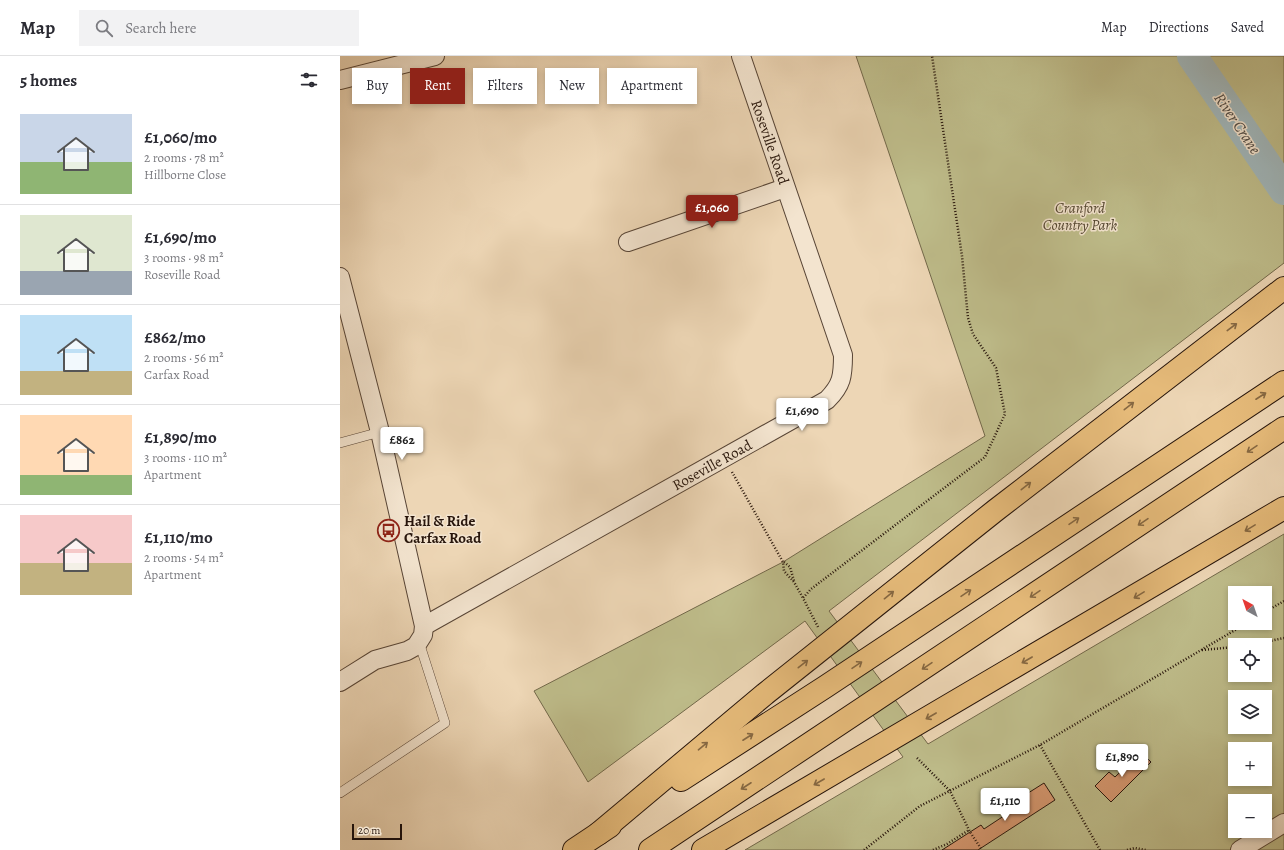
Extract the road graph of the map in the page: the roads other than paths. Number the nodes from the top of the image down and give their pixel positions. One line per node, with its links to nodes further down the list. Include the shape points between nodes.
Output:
1 (435, 56): 3 (street)
2 (741, 56): 4 (street, Roseville Road)
3 (340, 80)
4 (785, 188): 5 (street); 13 (street, Roseville Road, via 842,355 843,372 838,389 827,400)
5 (628, 242)
6 (340, 276): 10 (street)
7 (1284, 288): 17 (highway, one-way to 7, via 765,694 989,515)
8 (1284, 382): 17 (highway, one-way to 8, via 825,687)
9 (1284, 428): 19 (highway, one-way to 19)
10 (380, 432): 11 (lane); 13 (street)
11 (340, 443)
12 (1284, 508): 20 (highway, one-way to 20)
13 (421, 634): 14 (street, Roseville Road, via 416,646 375,660); 15 (lane, via 446,723)
14 (340, 682)
15 (340, 793)
16 (1284, 824): 21 (street)
17 (598, 834): 18 (highway)
18 (574, 850)
19 (650, 850)
20 (703, 850)
21 (1240, 850)

